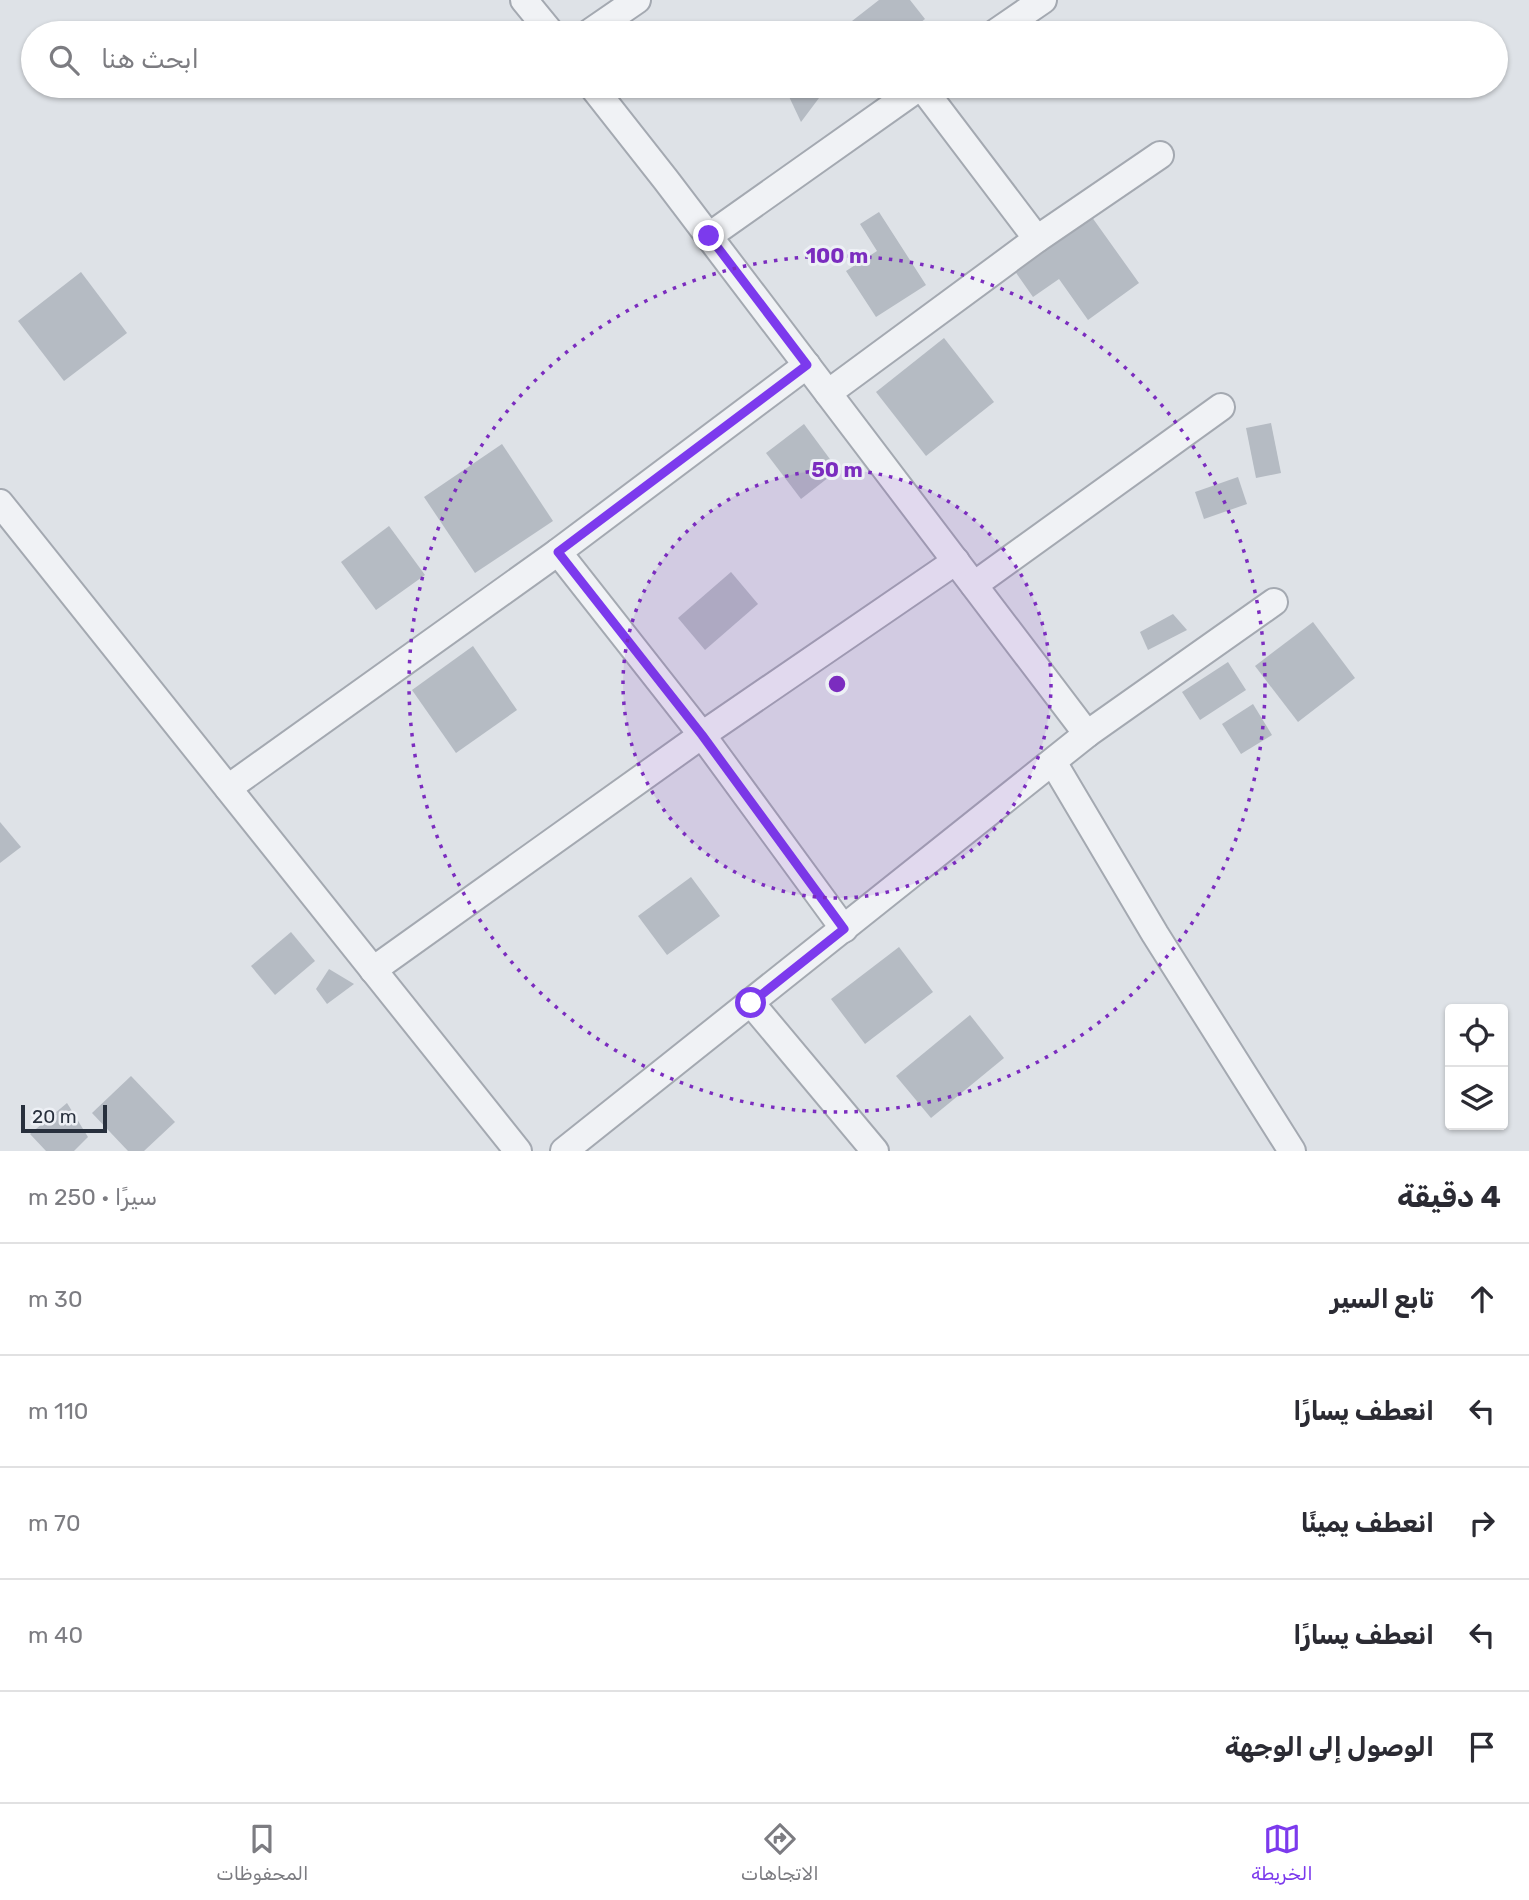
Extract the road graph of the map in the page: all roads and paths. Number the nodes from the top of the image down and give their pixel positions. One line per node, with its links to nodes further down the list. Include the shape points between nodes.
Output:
1 (524, 0): 4 (street)
2 (637, 0): 5 (street)
3 (1043, 0): 6 (street)
4 (541, 21)
5 (606, 21)
6 (1013, 21)
7 (601, 98): 11 (street)
8 (904, 98): 11 (street)
9 (930, 98): 12 (street)
10 (1160, 155): 12 (street)
11 (709, 236): 13 (street)
12 (1037, 239): 14 (street)
13 (807, 365): 14 (street); 17 (street)
14 (828, 393): 18 (street)
15 (1221, 407): 19 (street)
16 (0, 503): 24 (street)
17 (558, 552): 22 (street); 24 (street)
18 (956, 561): 19 (street); 22 (street)
19 (974, 585): 21 (street)
20 (1274, 602): 21 (street)
21 (1087, 734): 23 (street)
22 (702, 735): 25 (street); 26 (street)
23 (1053, 762): 25 (street); 31 (street)
24 (228, 788): 26 (street)
25 (844, 929): 27 (street)
26 (373, 970): 28 (street)
27 (751, 1003): 29 (street); 30 (street)
28 (517, 1151)
29 (564, 1151)
30 (875, 1151)
31 (1292, 1151)

